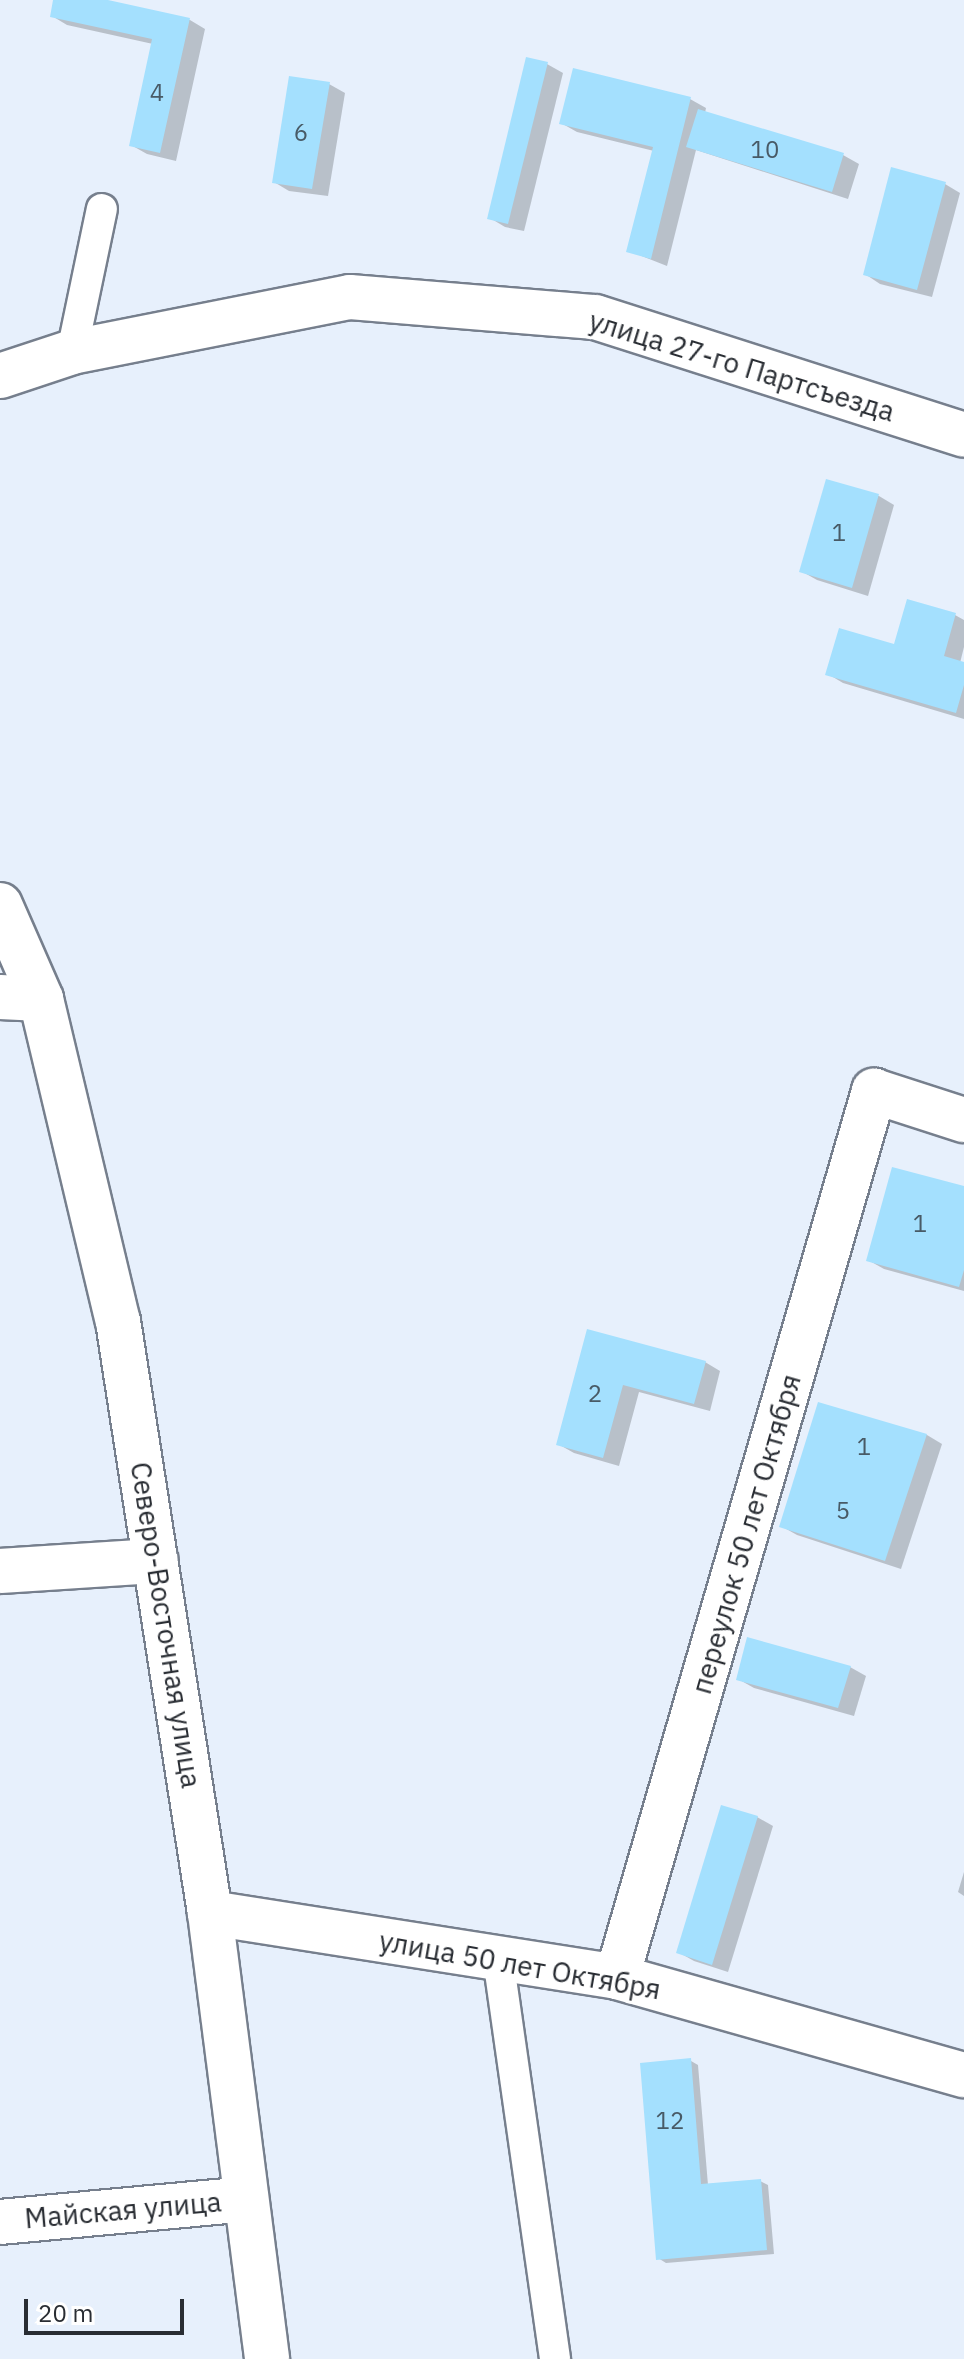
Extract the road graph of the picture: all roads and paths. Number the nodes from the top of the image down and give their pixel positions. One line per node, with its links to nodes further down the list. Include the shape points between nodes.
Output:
1 (102, 209): 2 (lane)
2 (72, 352): 3 (street, улица 27-го Партсъезда); 4 (street, улица 27-го Партсъезда, via 350,297 595,317)
3 (0, 376)
4 (964, 435)
5 (0, 905): 6 (street, Северо-Восточная улица)
6 (21, 998): 8 (street, Северо-Восточная улица, via 118,1321)
7 (964, 1120): 12 (street, переулок 50 лет Октября, via 874,1091)
8 (156, 1561): 9 (street); 10 (street, Северо-Восточная улица)
9 (0, 1571)
10 (210, 1913): 11 (street, улица 50 лет Октября); 14 (street, Северо-Восточная улица)
11 (498, 1958): 12 (street, улица 50 лет Октября); 17 (lane)
12 (617, 1977): 13 (street, улица 50 лет Октября)
13 (964, 2075)
14 (246, 2199): 15 (street, Майская улица); 16 (street, Северо-Восточная улица)
15 (0, 2222)
16 (267, 2359)
17 (555, 2359)

